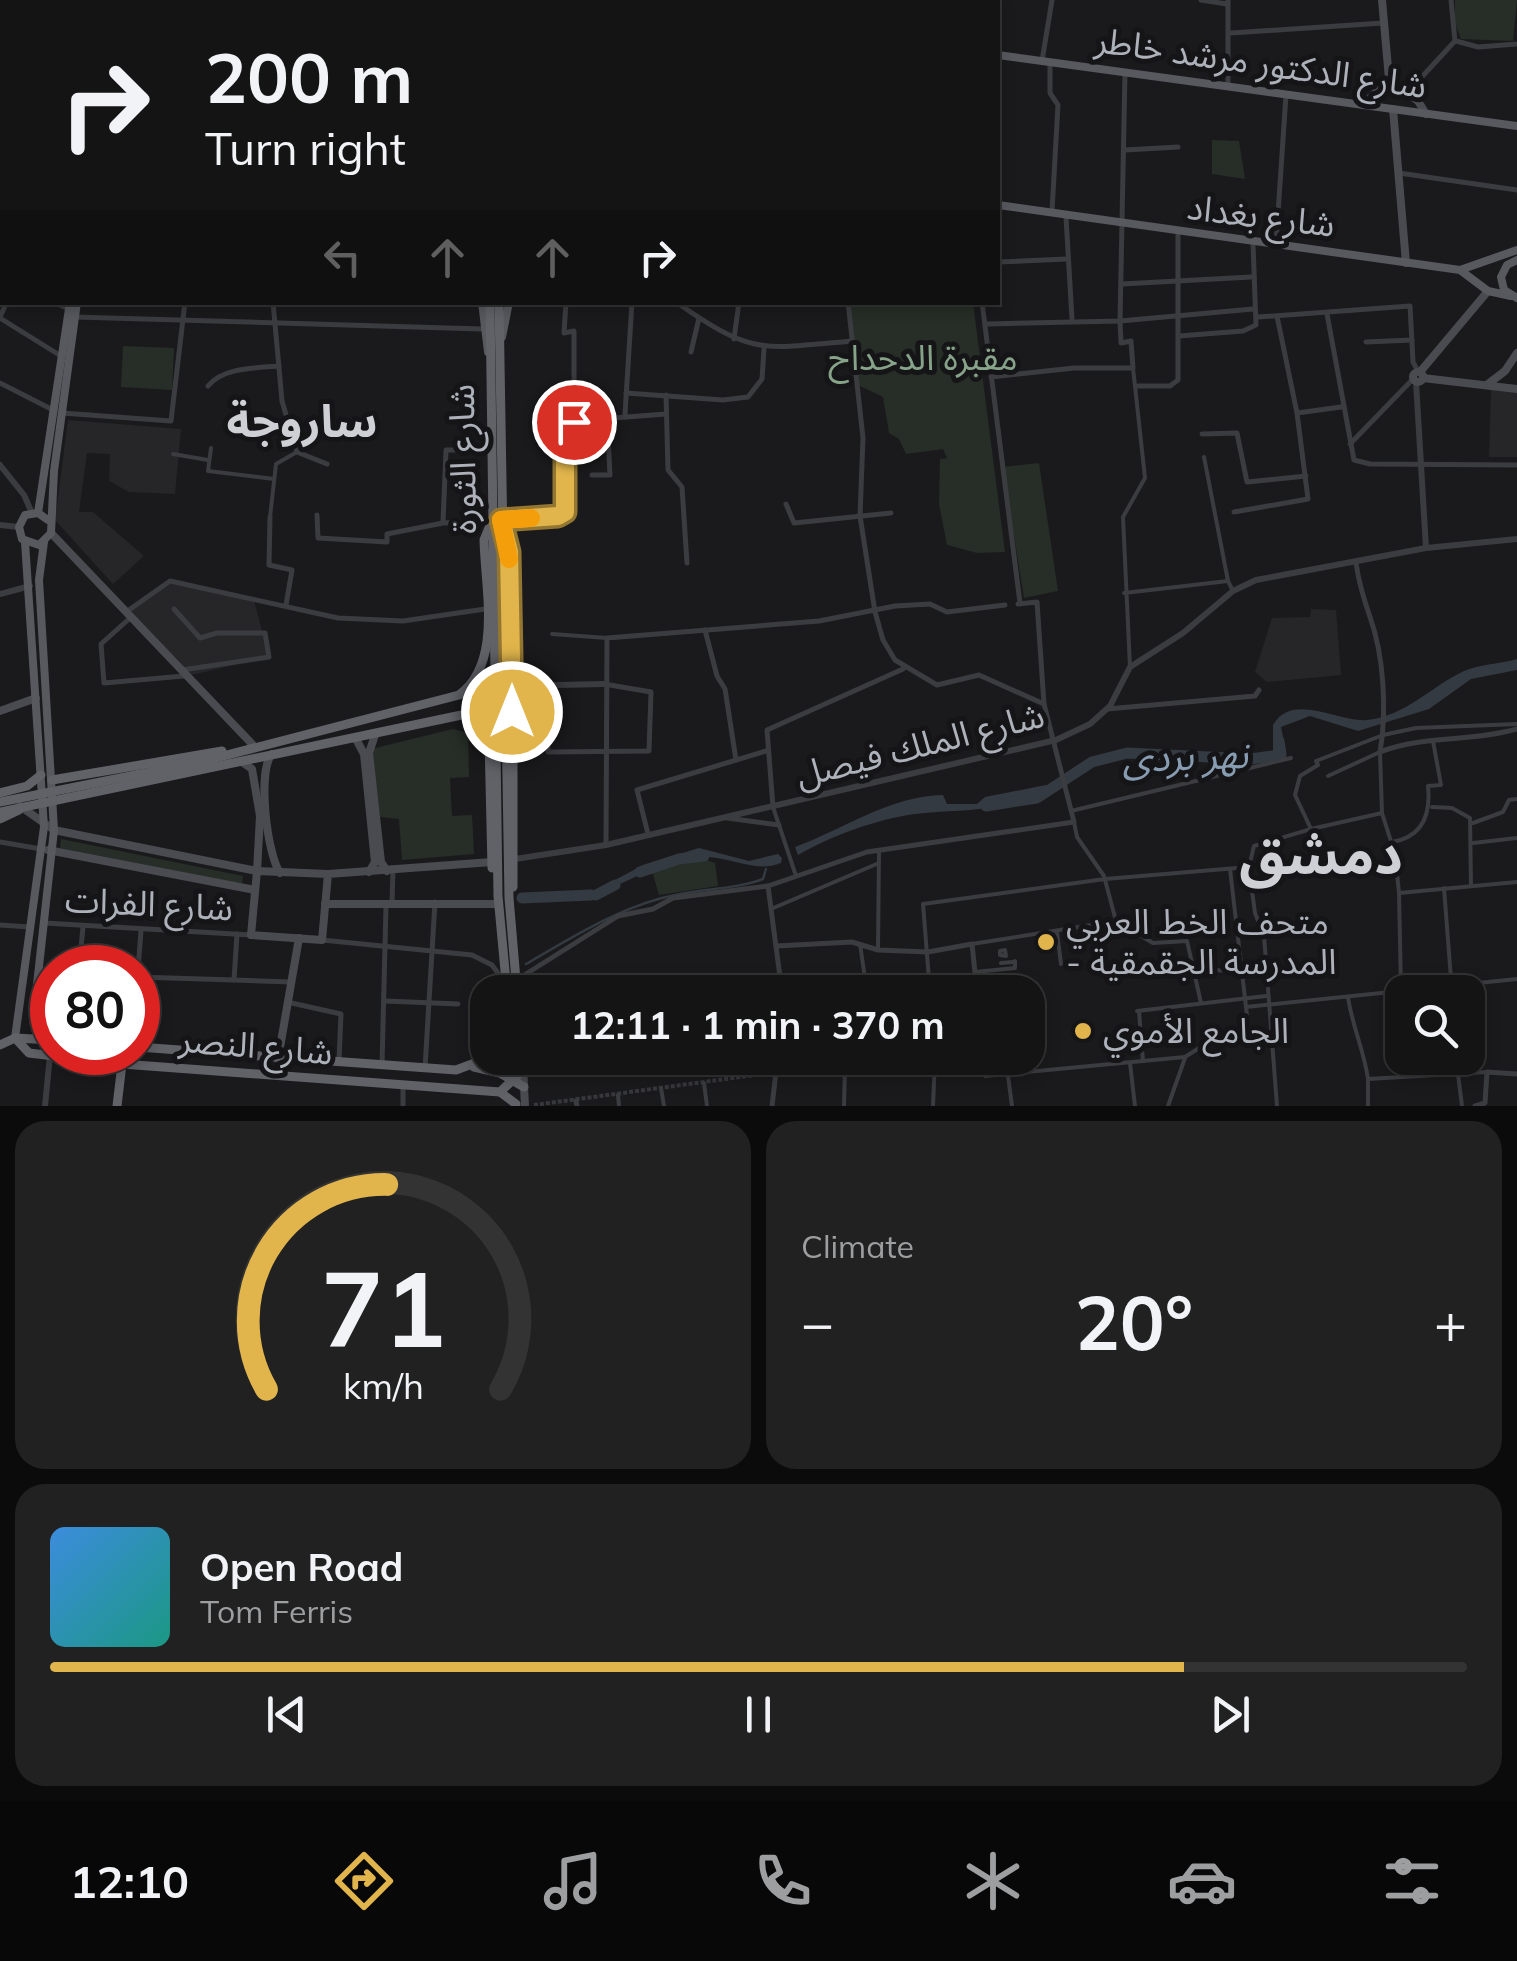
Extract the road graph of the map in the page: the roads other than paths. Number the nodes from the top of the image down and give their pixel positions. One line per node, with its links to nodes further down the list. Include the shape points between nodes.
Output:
1 (1052, 0): 11 (street)
2 (1200, 0): 5 (street)
3 (1382, 0): 6 (main road)
4 (1451, 0): 8 (street)
5 (1228, 2): 7 (street)
6 (1384, 22): 7 (street); 13 (main road)
7 (1231, 33): 14 (street)
8 (1455, 41): 9 (street); 16 (street)
9 (1517, 44)
10 (1000, 55): 11 (main road, شارع الدكتور مرشد خاطر)
11 (1046, 61): 12 (main road, شارع الدكتور مرشد خاطر); 26 (street, via 1058,104)
12 (1125, 72): 14 (main road, شارع الدكتور مرشد خاطر); 22 (street)
13 (1389, 79): 16 (main road); 17 (main road)
14 (1228, 86): 15 (main road, شارع الدكتور مرشد خاطر)
15 (1286, 95): 17 (main road, شارع الدكتور مرشد خاطر); 31 (street)
16 (1404, 95): 19 (main road)
17 (1363, 105): 18 (main road, شارع الدكتور مرشد خاطر)
18 (1392, 109): 19 (main road, شارع الدكتور مرشد خاطر); 23 (main road)
19 (1426, 114): 20 (main road, شارع الدكتور مرشد خاطر)
20 (1517, 126)
21 (1178, 146): 22 (street)
22 (1125, 150): 28 (street)
23 (1399, 173): 24 (street); 36 (main road)
24 (1517, 190)
25 (1000, 206): 26 (main road, شارع بغداد)
26 (1052, 214): 27 (main road, شارع بغداد)
27 (1066, 217): 28 (main road, شارع بغداد); 33 (street)
28 (1120, 225): 29 (main road, شارع بغداد); 40 (street)
29 (1178, 233): 30 (main road, شارع بغداد); 39 (street)
30 (1253, 243): 31 (main road, شارع بغداد); 38 (street)
31 (1276, 246): 36 (main road, شارع بغداد)
32 (1517, 250): 37 (main road)
33 (1067, 259): 35 (street); 63 (street)
34 (1517, 260): 42 (main road, via 1501,277)
35 (1000, 262)
36 (1406, 263): 37 (main road, شارع بغداد)
37 (1460, 270): 41 (main road, شارع بغداد)
38 (1251, 278): 39 (street); 56 (street)
39 (1179, 283): 40 (street); 58 (street)
40 (1122, 284): 65 (street)
41 (1488, 291): 42 (main road, شارع بغداد); 81 (main road)
42 (1514, 297)
43 (185, 305): 64 (street)
44 (274, 305): 66 (street)
45 (486, 305): 68 (main road)
46 (486, 305): 75 (highway, شارع الثورة)
47 (499, 305): 75 (highway, شارع الثورة)
48 (507, 305): 75 (main road)
49 (566, 305): 96 (street, via 564,333 574,332)
50 (632, 305): 88 (street)
51 (681, 305): 62 (street)
52 (739, 305): 70 (street)
53 (846, 305): 72 (street)
54 (983, 305): 67 (street)
55 (73, 308): 64 (street); 78 (main road); 91 (main road)
56 (1254, 309): 58 (street); 60 (street)
57 (1327, 314): 59 (street); 71 (street, via 1410,306); 90 (street)
58 (1178, 316): 65 (street); 69 (street)
59 (1277, 316): 60 (street); 94 (street)
60 (1258, 317): 69 (street, via 1251,329)
61 (0, 318): 78 (street)
62 (699, 318): 70 (street); 76 (street)
63 (1072, 320): 65 (street); 67 (street)
64 (183, 321): 66 (street); 91 (street, via 171,422)
65 (1120, 321): 80 (street, via 1121,344 1131,341)
66 (272, 324): 68 (street); 79 (street)
67 (986, 324): 82 (street)
68 (482, 328): 75 (main road)
69 (1179, 336): 85 (street, via 1177,383)
70 (734, 339): 74 (street)
71 (1412, 340): 73 (street); 81 (street)
72 (852, 342): 74 (street); 117 (street, via 863,438)
73 (1366, 342)
74 (764, 350): 89 (street, via 762,379 748,397)
75 (493, 352): 100 (highway, شارع الثورة); 120 (highway, شارع الثورة)
76 (691, 352)
77 (1517, 353): 86 (main road)
78 (64, 357): 91 (main road)
79 (278, 366): 84 (street, via 233,372); 101 (street)
80 (1133, 368): 82 (street); 85 (street)
81 (1418, 376): 86 (main road); 98 (street); 105 (street)
82 (992, 377): 157 (street, via 1019,603 1038,602)
83 (0, 383): 91 (street)
84 (208, 386)
85 (1138, 386): 134 (street, via 1144,478 1124,517)
86 (1484, 386): 87 (main road)
87 (1517, 388)
88 (626, 393): 89 (street); 92 (street)
89 (666, 394): 93 (street)
90 (1342, 407): 94 (street); 98 (street)
91 (59, 412): 114 (main road); 119 (main road)
92 (625, 414): 93 (street); 95 (street)
93 (666, 414): 129 (street, via 668,470 682,487)
94 (1297, 414): 110 (street)
95 (606, 417): 96 (street); 109 (street, via 610,475)
96 (574, 422): 120 (street, via 565,431 565,512)
97 (1202, 434): 110 (street, via 1237,433 1247,482)
98 (1350, 444): 105 (street, via 1354,460)
99 (211, 448): 104 (street)
100 (491, 450): 120 (highway, شارع الثورة); 121 (street, via 446,450)
101 (298, 452): 106 (street); 111 (street, via 276,464)
102 (173, 454): 104 (street)
103 (1204, 457): 131 (street)
104 (209, 460): 111 (street, via 208,470)
105 (1421, 462): 107 (street); 128 (street)
106 (328, 464)
107 (1517, 464)
108 (0, 466): 114 (street)
109 (592, 475)
110 (1306, 476): 113 (street, via 1306,500)
111 (274, 479): 118 (street)
112 (786, 504): 117 (street, via 794,523)
113 (1234, 512)
114 (35, 513): 119 (main road); 123 (main road)
115 (890, 513): 117 (street)
116 (317, 515): 121 (street, via 318,538 388,542 387,534)
117 (860, 516): 139 (street)
118 (270, 518): 136 (street, via 269,565 292,570)
119 (48, 520): 124 (main road)
120 (498, 522): 121 (street); 140 (highway, شارع الثورة); 140 (highway, via 484,540); 142 (highway, via 509,552)
121 (443, 523)
122 (0, 525): 123 (street)
123 (18, 526): 126 (main road)
124 (51, 532): 127 (main road); 141 (main road)
125 (1517, 538): 128 (street, شارع الملك فيصل)
126 (25, 542): 127 (main road); 132 (main road)
127 (44, 542): 182 (main road, via 39,580)
128 (1426, 548): 130 (street, شارع الملك فيصل)
129 (687, 562)
130 (1356, 563): 133 (street, شارع الملك فيصل, via 1256,580); 165 (street, via 1382,672)
131 (1228, 581): 133 (street); 134 (street)
132 (30, 586): 135 (street); 156 (main road)
133 (1233, 591): 149 (street, شارع الملك فيصل)
134 (1124, 593): 149 (street)
135 (0, 594)
136 (286, 605): 140 (street, via 338,618 403,621); 141 (street, via 170,581)
137 (1006, 605): 139 (street, via 947,612 930,604)
138 (174, 610): 151 (street, via 200,638 266,633 269,658)
139 (875, 612): 144 (street); 150 (street, via 883,640)
140 (494, 613): 143 (highway); 166 (highway)
141 (129, 614): 151 (main road); 151 (street, via 101,644 104,683)
142 (513, 622): 143 (highway, via 498,630); 147 (highway)
143 (486, 625): 148 (highway)
144 (705, 630): 146 (street); 177 (street, via 725,689)
145 (552, 634): 146 (street)
146 (607, 638): 152 (street)
147 (513, 654): 148 (highway); 153 (highway)
148 (485, 656): 154 (highway)
149 (1130, 667): 159 (street, شارع الملك فيصل)
150 (905, 668): 157 (street, via 936,686 979,675); 172 (street, via 766,730)
151 (185, 673): 170 (main road)
152 (604, 684): 153 (street); 174 (street); 174 (street, via 652,695 652,749)
153 (512, 686): 158 (highway); 161 (highway)
154 (469, 687): 158 (highway, via 490,686); 170 (highway, via 426,706)
155 (1260, 690): 159 (street, via 1254,696)
156 (36, 698): 160 (main road); 180 (main road)
157 (1044, 704): 168 (street)
158 (492, 705): 162 (highway)
159 (1106, 709): 168 (street, شارع الملك فيصل)
160 (0, 711)
161 (512, 712): 166 (highway); 174 (street, via 548,712 548,752)
162 (471, 713): 164 (highway); 166 (highway)
163 (1517, 726): 165 (street); 169 (street, via 1495,736)
164 (375, 735): 167 (highway); 187 (main road, via 369,749)
165 (1383, 735): 173 (street); 198 (street, via 1316,761 1300,776 1295,794)
166 (501, 738): 210 (highway); 211 (highway); 230 (highway)
167 (356, 739): 175 (highway); 187 (main road)
168 (1056, 740): 188 (street, شارع الملك فيصل); 190 (street)
169 (1433, 741): 173 (street); 189 (street, via 1441,785 1428,786)
170 (253, 745): 171 (highway)
171 (240, 749): 179 (highway); 182 (highway)
172 (766, 751): 177 (street); 188 (street)
173 (1380, 752): 181 (street); 191 (street)
174 (605, 753): 205 (street)
175 (272, 754): 178 (highway); 219 (main road, via 263,773 269,849)
176 (1291, 758): 190 (street)
177 (736, 760): 200 (street, via 638,790)
178 (242, 762): 179 (highway); 216 (main road, via 252,768 260,816)
179 (202, 767): 185 (highway); 192 (highway)
180 (41, 775): 183 (highway); 197 (main road)
181 (1328, 776)
182 (52, 780): 199 (main road)
183 (4, 792): 186 (highway)
184 (1517, 799): 195 (street)
185 (0, 802)
186 (20, 806): 192 (highway, via 14,816); 197 (main road)
187 (372, 807): 217 (main road, via 381,862); 218 (main road, via 375,862)
188 (772, 807): 193 (street, شارع الملك فيصل); 196 (street)
189 (1430, 807): 195 (street, via 1464,812); 203 (street, via 1410,839)
190 (1071, 811): 194 (street)
191 (1382, 812): 198 (street); 203 (street)
192 (0, 815)
193 (721, 818): 196 (street); 200 (street, شارع الملك فيصل)
194 (1074, 822): 207 (street); 223 (street)
195 (1472, 823): 204 (street)
196 (778, 825): 222 (street)
197 (44, 827): 199 (main road); 206 (main road)
198 (1311, 829): 213 (street, via 1254,846)
199 (54, 830): 206 (main road); 208 (main road)
200 (648, 834): 205 (street, شارع الملك فيصل)
201 (1517, 838): 204 (street)
202 (0, 842): 206 (street)
203 (1392, 842): 229 (street)
204 (1473, 842): 226 (street)
205 (606, 846): 210 (street, شارع الملك فيصل)
206 (47, 850): 215 (main road); 236 (main road); 239 (main road)
207 (878, 850): 212 (street); 222 (street)
208 (156, 852): 209 (main road); 215 (main road)
209 (182, 857): 216 (main road); 221 (main road)
210 (515, 859): 230 (highway)
211 (492, 862): 217 (main road); 230 (highway)
212 (879, 863): 234 (street); 254 (street)
213 (1249, 867): 214 (street); 276 (street)
214 (1230, 868): 223 (street); 260 (street)
215 (152, 870): 221 (main road)
216 (257, 871): 219 (main road); 228 (main road)
217 (390, 871): 218 (main road); 232 (street)
218 (368, 872): 220 (main road)
219 (280, 873): 220 (main road)
220 (328, 874): 233 (main road)
221 (178, 875): 228 (main road)
222 (796, 876): 225 (street)
223 (1105, 878): 235 (street); 256 (street, via 923,904)
224 (1517, 882): 226 (street)
225 (768, 886): 234 (street); 263 (street, via 673,898 618,916)
226 (1470, 886): 227 (street)
227 (1444, 888): 229 (street); 269 (street)
228 (255, 890): 243 (main road)
229 (1399, 893): 268 (street)
230 (502, 899): 231 (main road); 262 (highway)
231 (436, 902): 232 (main road); 255 (street)
232 (389, 903): 233 (main road); 253 (street)
233 (325, 904): 246 (main road)
234 (771, 910): 252 (street)
235 (1116, 921): 241 (street); 258 (street, via 1153,942 1187,941)
236 (44, 924): 238 (street, شارع الفرات); 249 (main road)
237 (0, 925): 239 (street)
238 (83, 927): 240 (street, شارع الفرات); 250 (street)
239 (33, 928): 286 (main road)
240 (141, 930): 242 (street, شارع الفرات); 251 (street)
241 (1057, 932): 244 (street); 257 (street)
242 (237, 934): 243 (street, شارع الفرات); 272 (street)
243 (251, 935): 245 (main road)
244 (1002, 937): 248 (street); 259 (street, via 999,953 1016,968)
245 (299, 938): 246 (main road); 273 (main road)
246 (322, 940): 253 (street)
247 (860, 944): 252 (street); 254 (street); 265 (street)
248 (972, 944): 256 (street); 259 (street)
249 (42, 945)
250 (81, 945)
251 (140, 945)
252 (776, 946): 264 (street)
253 (384, 948): 255 (street); 280 (street)
254 (878, 950): 256 (street)
255 (434, 952): 261 (street, via 482,959); 281 (street)
256 (928, 952): 266 (street)
257 (1061, 964)
258 (1193, 968): 260 (street); 282 (street)
259 (975, 972): 267 (street)
260 (1239, 972): 278 (street)
261 (498, 975)
262 (508, 975)
263 (526, 975)
264 (780, 975)
265 (865, 975)
266 (929, 975)
267 (975, 975)
268 (1402, 975)
269 (1451, 975)
270 (160, 978): 272 (street)
271 (1517, 979): 274 (street)
272 (234, 980): 273 (street)
273 (290, 982): 279 (main road)
274 (1485, 984)
275 (1385, 993): 277 (street)
276 (1268, 996): 278 (street); 284 (street)
277 (1348, 997): 284 (street); 317 (street)
278 (1244, 998): 282 (street); 285 (street)
279 (287, 1002): 292 (main road); 295 (street, via 341,1014)
280 (385, 1002): 281 (street); 296 (street)
281 (432, 1003): 283 (street); 300 (street)
282 (1201, 1003): 293 (street, via 1138,1011)
283 (458, 1004)
284 (1268, 1005): 285 (street); 338 (street)
285 (1246, 1007): 291 (street, via 1249,1034 1218,1036)
286 (15, 1038): 287 (highway); 288 (highway); 290 (highway, شارع النصر)
287 (30, 1039)
288 (0, 1041)
289 (160, 1049): 292 (highway, شارع النصر)
290 (30, 1052)
291 (1185, 1057): 293 (street); 337 (street)
292 (278, 1059): 295 (highway, شارع النصر)
293 (1143, 1062): 294 (street)
294 (1130, 1063): 301 (street); 336 (street)
295 (339, 1064): 296 (highway, شارع النصر)
296 (382, 1066): 298 (highway, شارع النصر)
297 (160, 1067): 320 (highway, شارع النصر)
298 (396, 1067): 300 (highway, شارع النصر); 320 (highway)
299 (470, 1067): 300 (highway, شارع النصر)
300 (425, 1068)
301 (1045, 1070)
302 (1487, 1072): 303 (street); 341 (street, via 1485,1103)
303 (1517, 1074)
304 (48, 1075): 326 (street)
305 (121, 1075): 327 (highway)
306 (501, 1075): 323 (highway)
307 (502, 1075): 318 (highway, شارع النصر)
308 (514, 1075): 318 (highway)
309 (516, 1075): 318 (highway)
310 (523, 1075): 321 (main road)
311 (776, 1075): 332 (street)
312 (846, 1075): 333 (street)
313 (934, 1075): 334 (street)
314 (1008, 1075): 335 (street)
315 (1407, 1075): 317 (street)
316 (1460, 1075): 340 (street)
317 (1368, 1078): 339 (street)
318 (514, 1080): 321 (highway, شارع النصر); 323 (highway); 325 (main road)
319 (704, 1082): 331 (street)
320 (400, 1085): 323 (highway, شارع النصر); 328 (street)
321 (524, 1088): 325 (main road)
322 (661, 1088): 330 (street)
323 (500, 1092): 325 (highway)
324 (618, 1095): 329 (street)
325 (519, 1105)
326 (45, 1106)
327 (117, 1106)
328 (402, 1106)
329 (620, 1106)
330 (664, 1106)
331 (707, 1106)
332 (772, 1106)
333 (844, 1106)
334 (933, 1106)
335 (1012, 1106)
336 (1136, 1106)
337 (1168, 1106)
338 (1277, 1106)
339 (1368, 1106)
340 (1462, 1106)
341 (1475, 1106)

